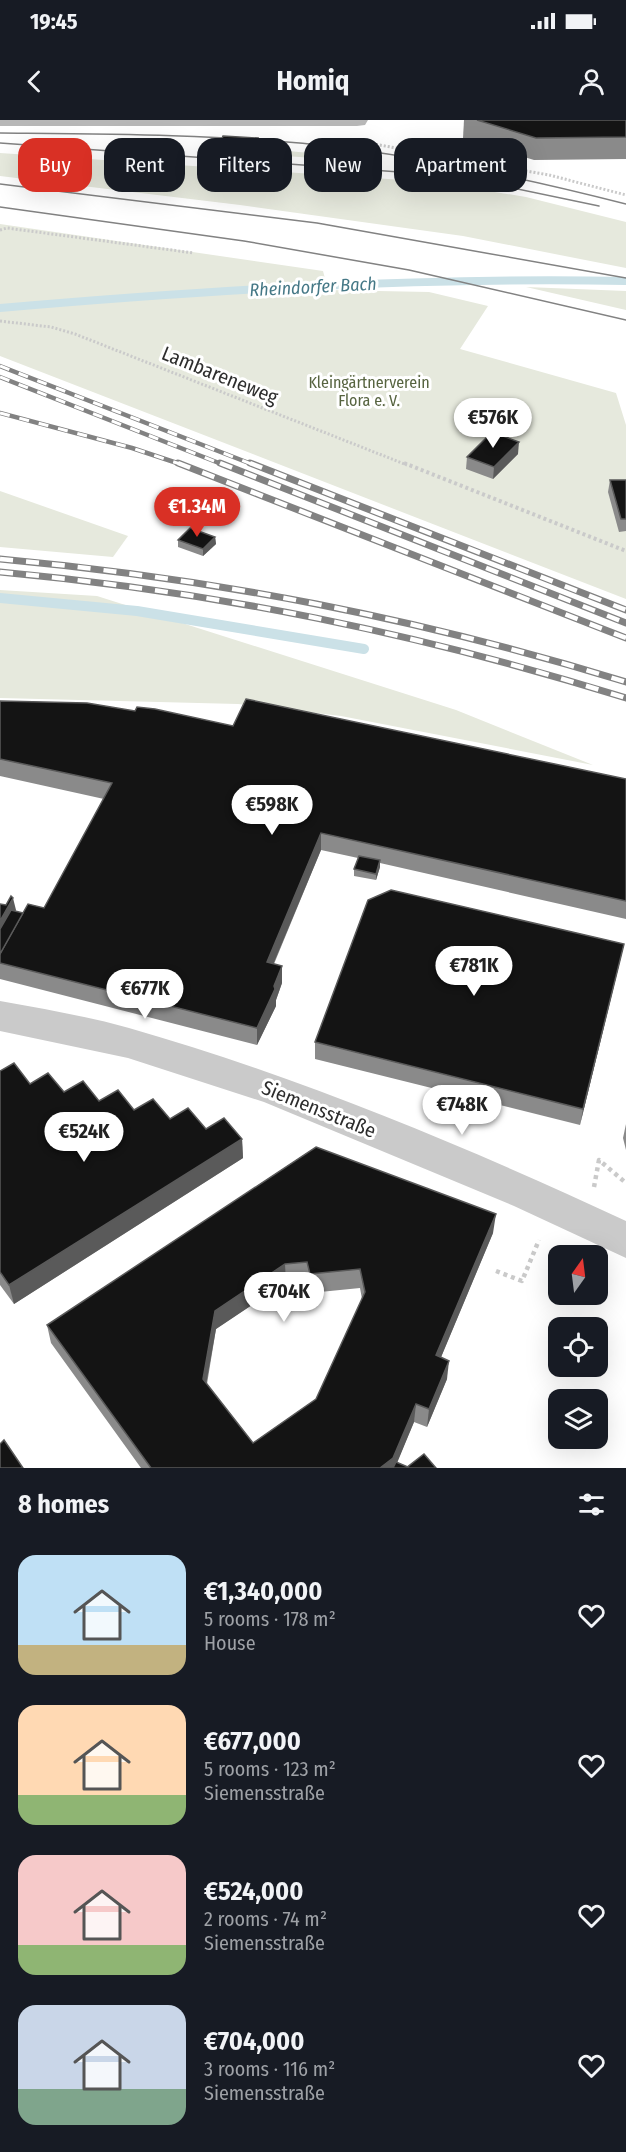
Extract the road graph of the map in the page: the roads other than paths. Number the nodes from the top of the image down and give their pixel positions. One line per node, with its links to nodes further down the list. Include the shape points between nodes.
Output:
1 (0, 120): 2 (main road)
2 (357, 120)
3 (0, 1016): 4 (street, Siemensstraße, via 128,1044 274,1089 528,1194)
4 (626, 1240)

